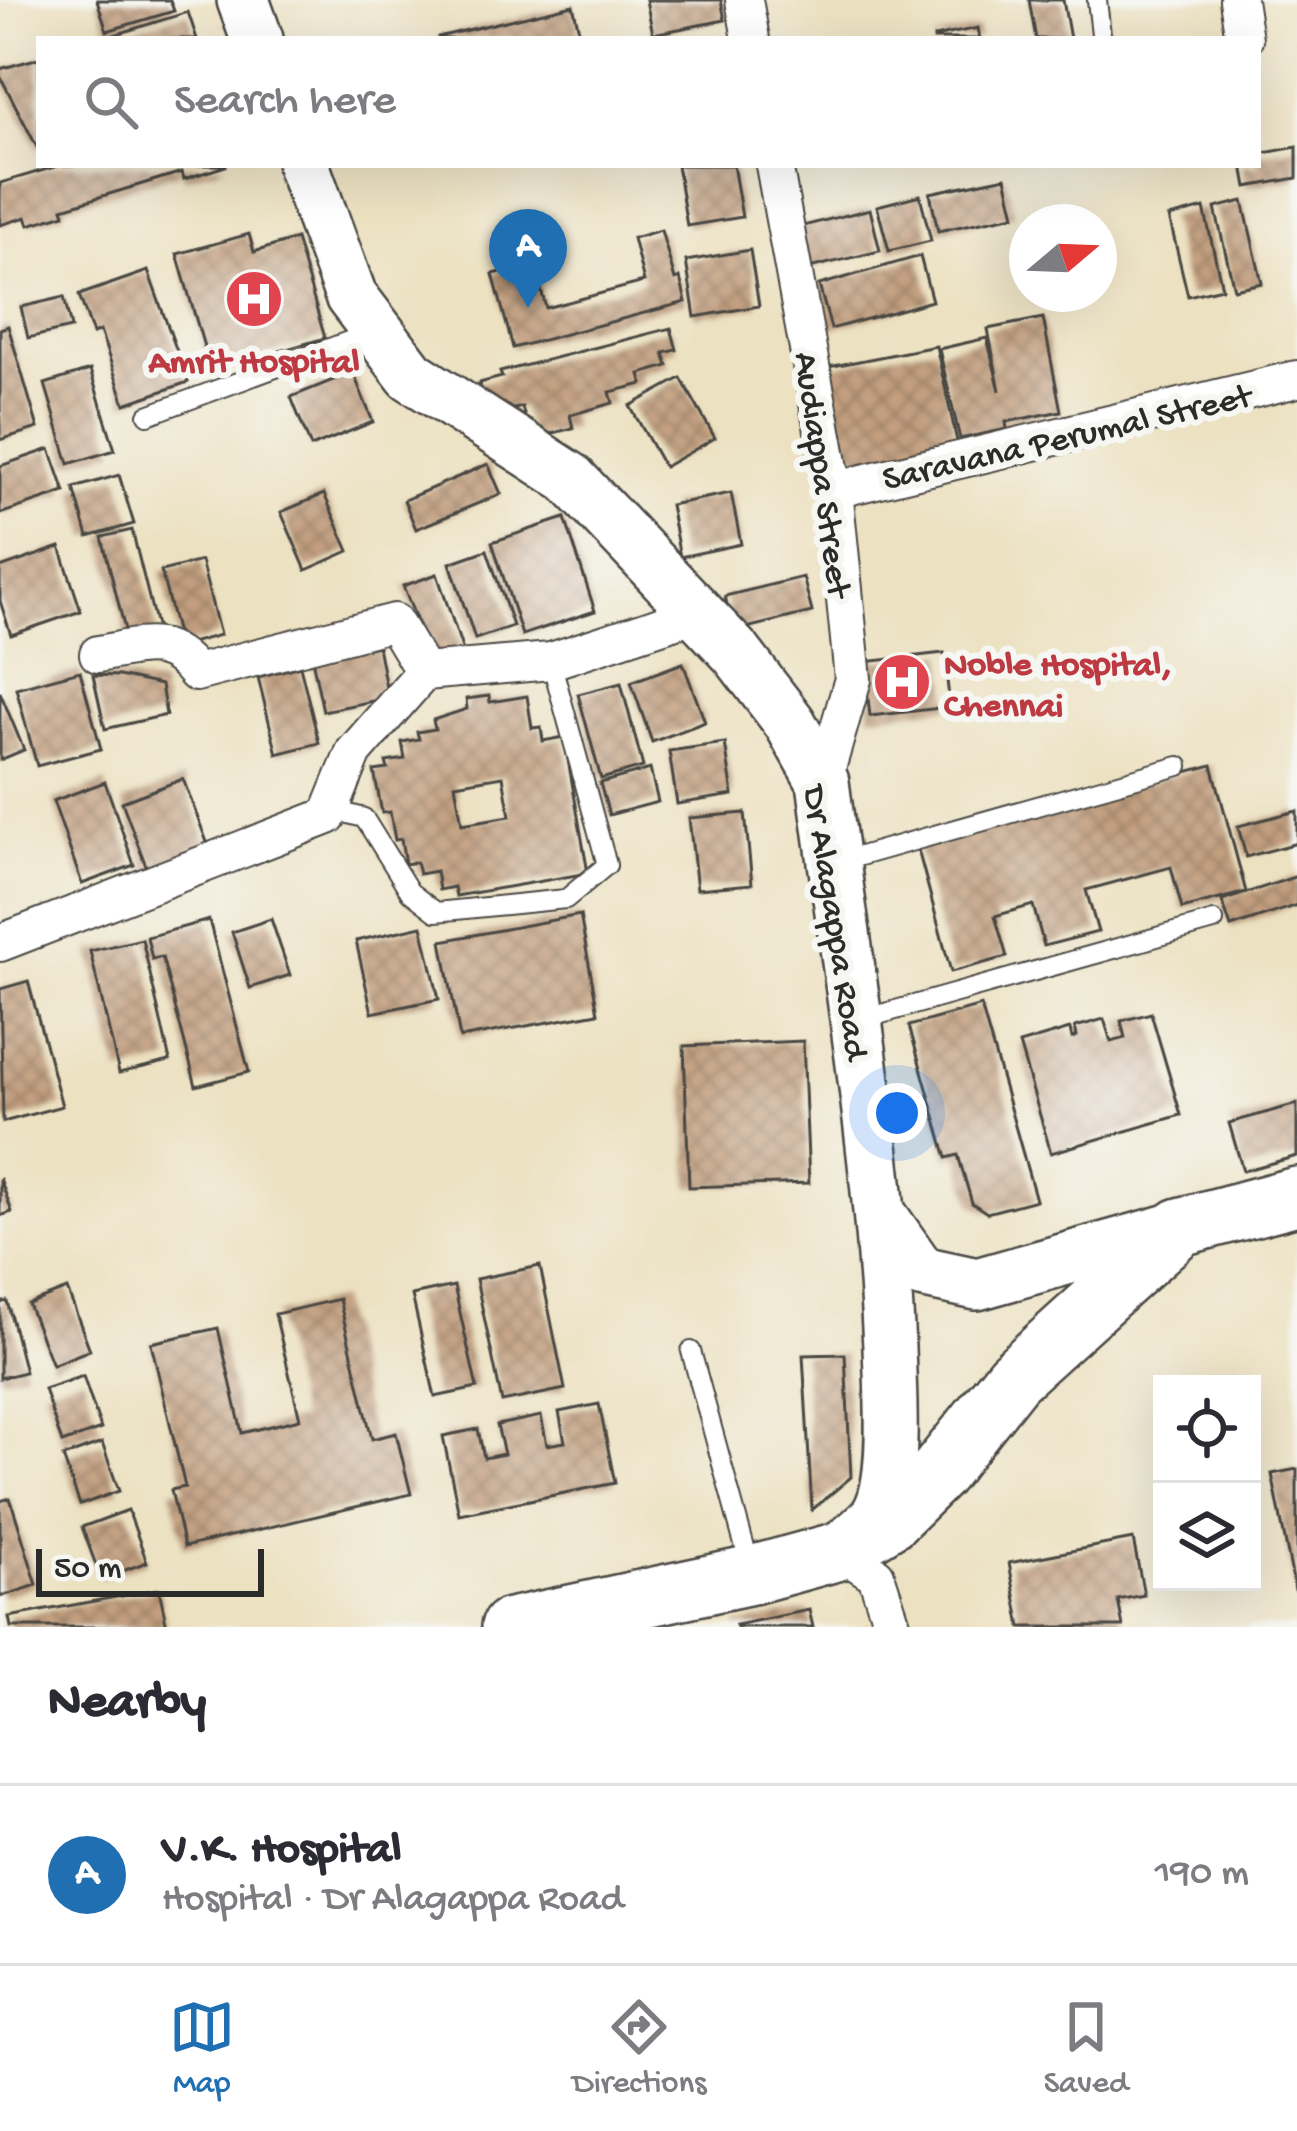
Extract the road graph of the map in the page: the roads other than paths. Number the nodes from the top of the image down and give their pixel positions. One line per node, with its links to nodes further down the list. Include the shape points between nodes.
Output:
1 (243, 0): 6 (main road)
2 (744, 0): 7 (street)
3 (1096, 0): 5 (lane)
4 (1238, 0): 8 (street)
5 (1101, 34)
6 (256, 36)
7 (750, 36)
8 (1244, 36)
9 (304, 168): 11 (main road, Dr Alagappa Road, via 351,296)
10 (775, 168): 14 (street, Audiappa Street)
11 (377, 330): 13 (lane); 15 (main road, Dr Alagappa Road, via 411,375 570,478)
12 (1297, 379): 14 (street, Saravana Perumal Street)
13 (148, 415)
14 (834, 490): 20 (street, Audiappa Street, via 853,680)
15 (697, 613): 17 (street); 20 (main road, Dr Alagappa Road, via 790,723)
16 (98, 654): 18 (street, via 160,644 196,673 394,622)
17 (551, 661): 18 (street); 21 (lane, via 608,865 566,899 436,912 410,892 364,818)
18 (424, 672): 21 (street, via 354,752)
19 (1179, 766): 22 (lane)
20 (823, 782): 22 (main road, Dr Alagappa Road)
21 (330, 809): 24 (street)
22 (834, 864): 25 (main road, Dr Alagappa Road)
23 (1214, 922): 25 (lane)
24 (0, 943)
25 (856, 1021): 27 (main road, Dr Alagappa Road)
26 (1297, 1196): 28 (main road)
27 (882, 1218): 28 (main road, via 921,1272 977,1284); 30 (main road, Dr Alagappa Road, via 892,1438 878,1514)
28 (1180, 1227): 30 (main road, via 1013,1378 891,1519)
29 (691, 1351): 31 (lane)
30 (839, 1551): 31 (main road); 33 (street, via 876,1575)
31 (752, 1575): 32 (main road)
32 (511, 1627)
33 (893, 1627)

